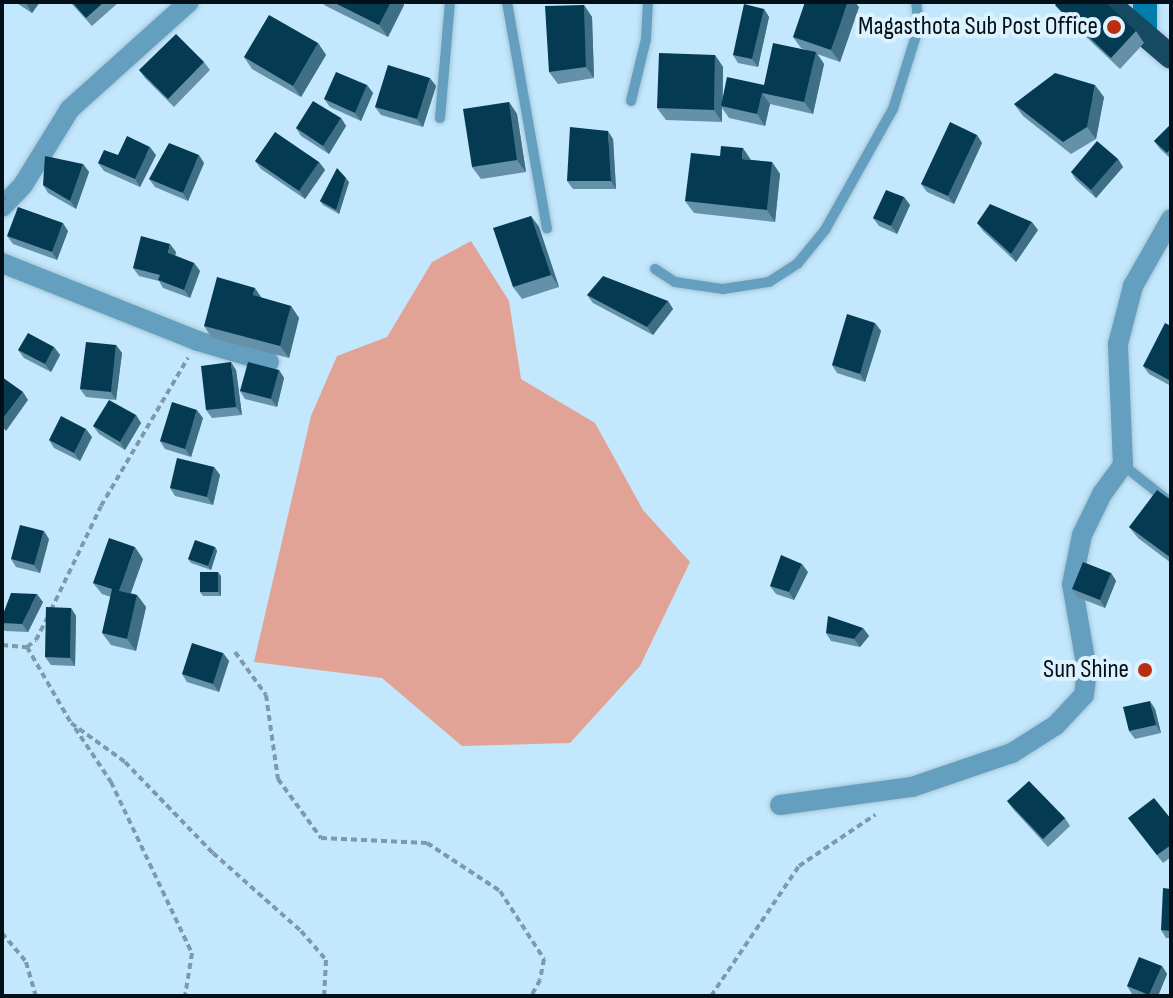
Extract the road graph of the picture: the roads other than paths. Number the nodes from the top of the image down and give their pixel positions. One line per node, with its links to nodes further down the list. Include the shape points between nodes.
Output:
1 (189, 2): 12 (street, via 70,109 23,185)
2 (450, 2): 11 (lane)
3 (507, 2): 14 (lane)
4 (648, 2): 10 (lane, via 646,39)
5 (916, 2): 16 (lane, via 919,26 893,109 825,230 798,263 769,282 723,289 675,282)
6 (1107, 2): 8 (highway)
7 (1145, 2): 8 (street)
8 (1145, 34): 9 (highway)
9 (1171, 57)
10 (631, 101)
11 (440, 118)
12 (2, 207)
13 (1171, 219): 18 (street, via 1133,286 1118,344)
14 (547, 228)
15 (2, 263): 17 (street, via 198,341)
16 (655, 269)
17 (269, 362)
18 (1123, 465): 19 (lane); 20 (street, via 1082,535 1072,584 1087,670 1084,695 1056,725 1012,753 912,787)
19 (1171, 503)
20 (780, 805)

